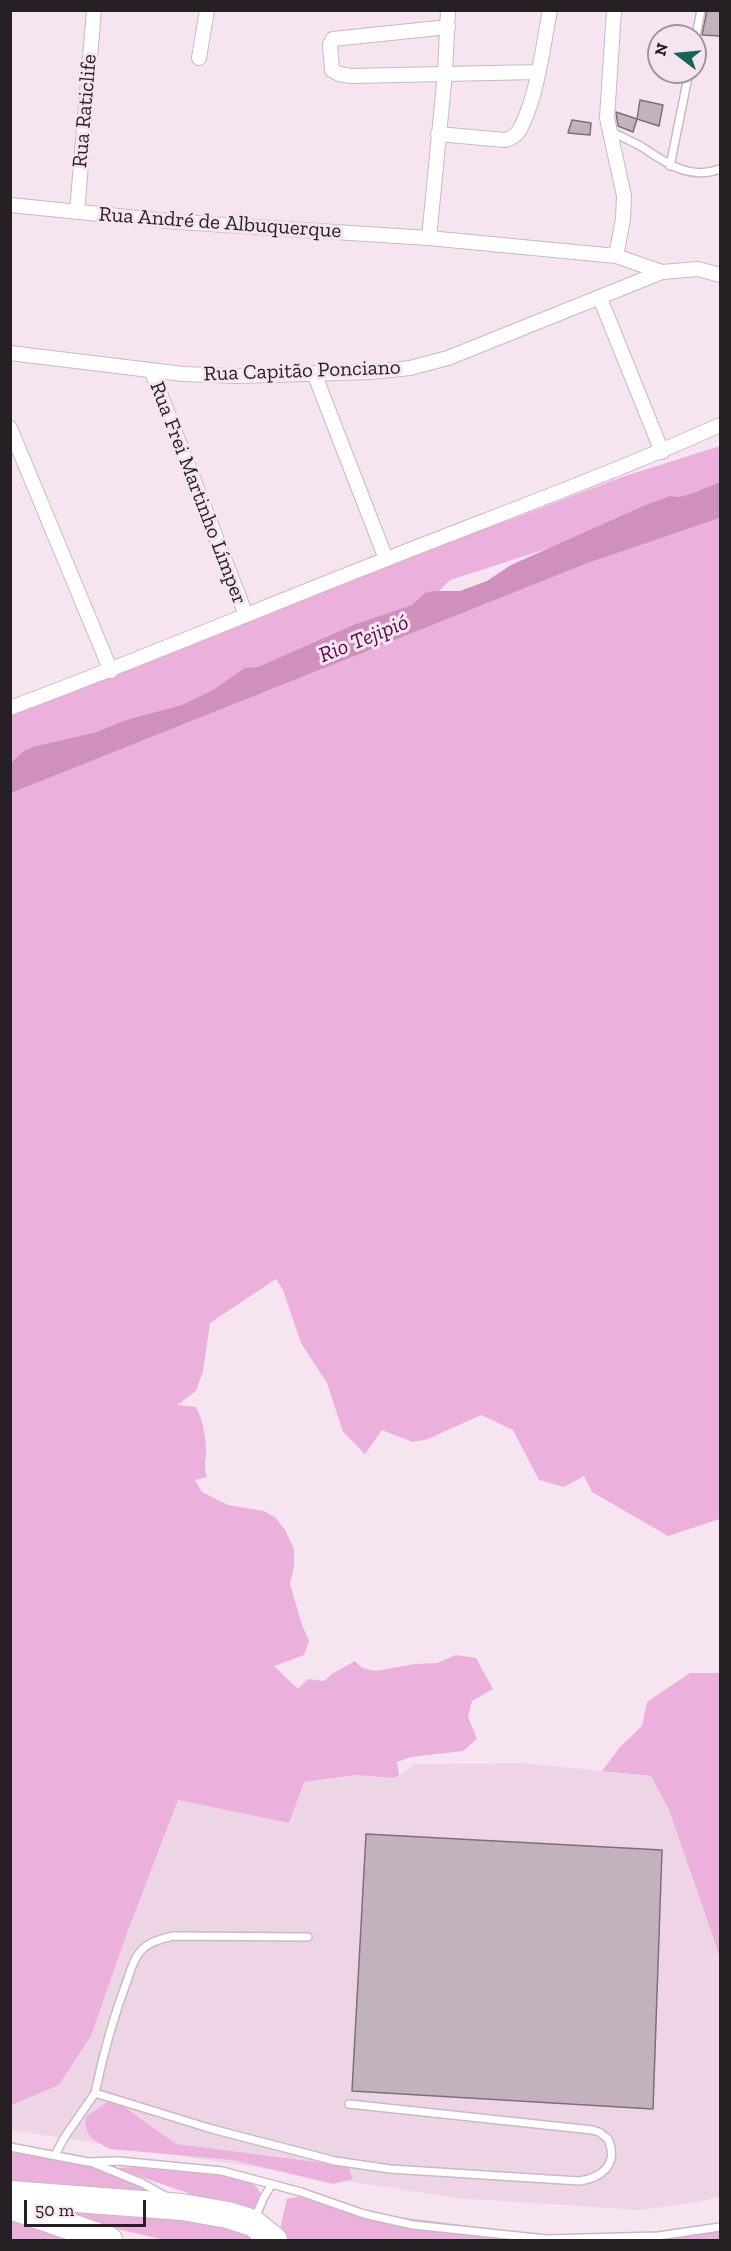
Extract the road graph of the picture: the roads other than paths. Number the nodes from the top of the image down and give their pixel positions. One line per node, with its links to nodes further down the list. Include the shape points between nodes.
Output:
1 (94, 10): 16 (street, Rua Raticlife)
2 (207, 10): 7 (street)
3 (448, 10): 6 (street)
4 (550, 10): 8 (street)
5 (614, 10): 11 (street)
6 (448, 27): 9 (street); 9 (street, via 333,39 330,45 332,70 339,74)
7 (199, 58)
8 (538, 72): 9 (street); 12 (street, via 522,126 511,138)
9 (445, 73): 12 (street)
10 (687, 84): 13 (lane)
11 (609, 130): 13 (lane); 18 (street, via 624,195)
12 (438, 134): 17 (street)
13 (670, 166): 14 (lane, via 701,174)
14 (720, 169)
15 (10, 205): 16 (street, Rua André de Albuquerque)
16 (77, 212): 17 (street, Rua André de Albuquerque)
17 (429, 238): 18 (street, Rua André de Albuquerque)
18 (616, 256): 19 (street, Rua André de Albuquerque)
19 (662, 272): 20 (street, Rua Capitão Ponciano, via 698,269); 21 (street, Rua Capitão Ponciano)
20 (720, 275)
21 (600, 298): 24 (street, Rua Capitão Ponciano, via 448,358 410,368); 27 (street)
22 (10, 353): 23 (street, Rua Capitão Ponciano)
23 (151, 370): 24 (street, Rua Capitão Ponciano, via 236,376); 29 (street, Rua Frei Martinho Límper)
24 (314, 373): 28 (street)
25 (720, 425): 27 (street)
26 (10, 428): 30 (street)
27 (662, 452): 28 (street)
28 (387, 559): 29 (street)
29 (246, 615): 30 (street)
30 (111, 670): 31 (street)
31 (10, 708)
32 (308, 1937): 33 (lane, via 173,1936 141,1950 119,2001)
33 (94, 2093): 34 (lane, via 324,2158 390,2169 579,2181 601,2175 611,2155 608,2139 592,2130); 36 (lane)
34 (349, 2104)
35 (10, 2147): 36 (lane)
36 (55, 2155): 37 (lane)
37 (88, 2162): 38 (lane, via 214,2170); 41 (lane, via 142,2182)
38 (272, 2184): 42 (lane); 43 (lane, via 386,2220 546,2240 658,2236)
39 (10, 2194): 41 (highway)
40 (10, 2206): 44 (highway)
41 (182, 2207): 42 (highway)
42 (253, 2223): 45 (highway)
43 (720, 2227)
44 (109, 2241)
45 (274, 2241)

